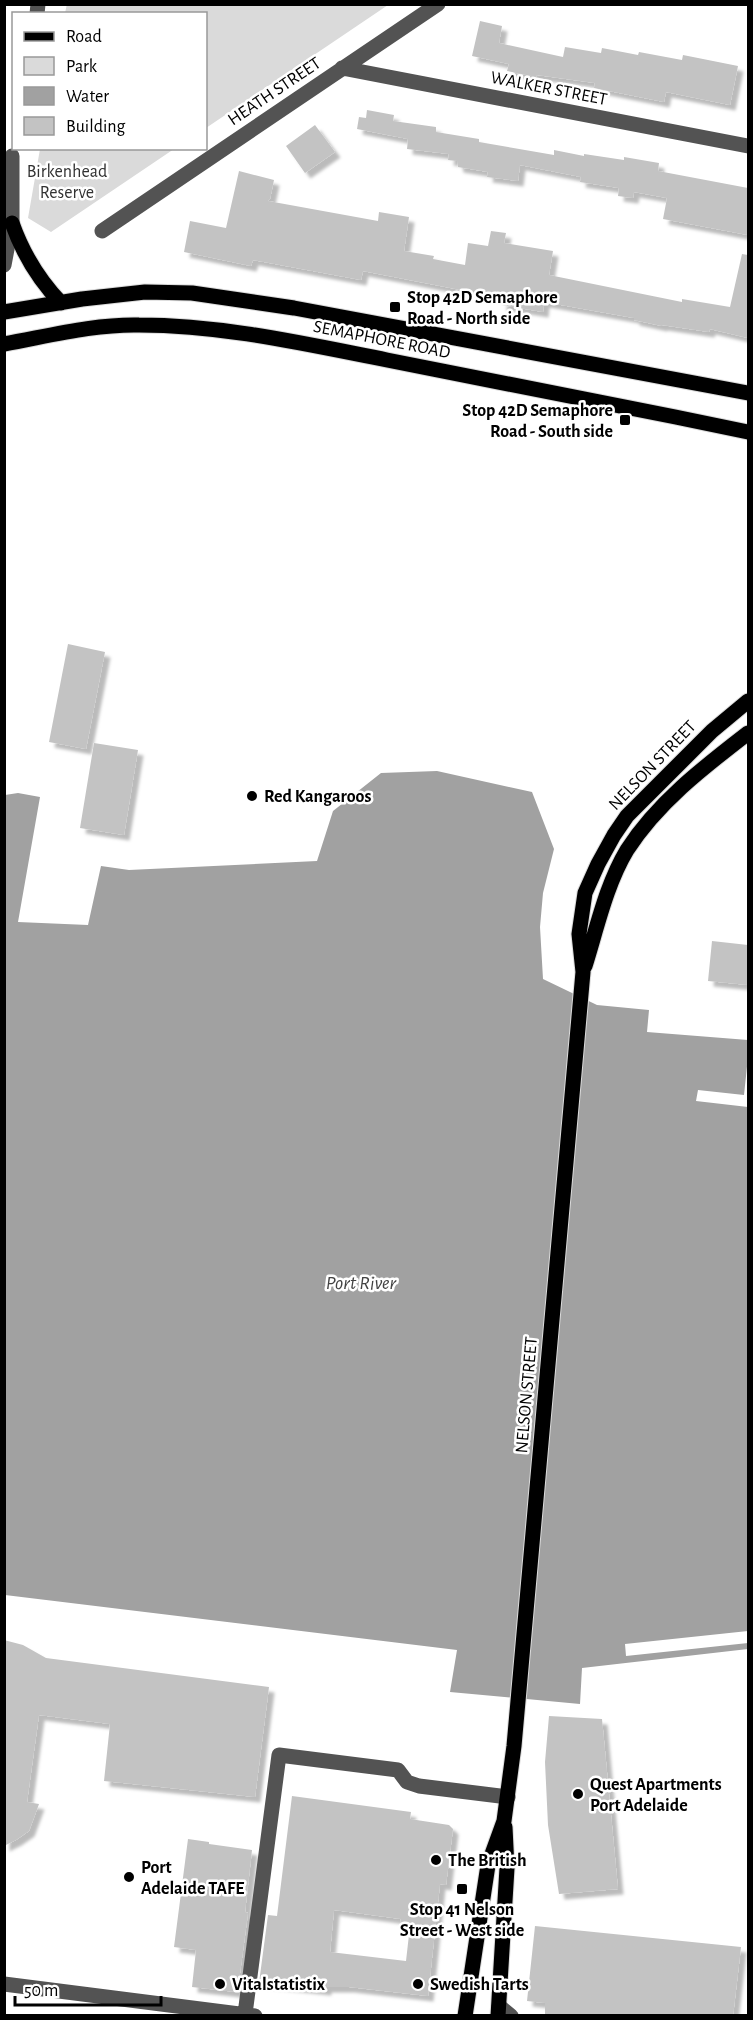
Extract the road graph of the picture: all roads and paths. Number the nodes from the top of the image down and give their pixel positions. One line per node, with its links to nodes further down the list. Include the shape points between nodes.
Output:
1 (438, 4): 2 (street, HEATH STREET)
2 (342, 68): 3 (street, WALKER STREET); 7 (street, HEATH STREET)
3 (748, 146)
4 (13, 151): 5 (street); 6 (street)
5 (4, 178)
6 (12, 223): 8 (street); 9 (main road, via 19,244 44,286)
7 (102, 231)
8 (4, 265)
9 (61, 303): 10 (main road, SEMAPHORE ROAD); 12 (main road, SEMAPHORE ROAD, via 145,292 192,293 294,308)
10 (4, 312)
11 (4, 344): 13 (main road, SEMAPHORE ROAD, via 97,327 205,327 564,393)
12 (748, 393)
13 (748, 432)
14 (748, 701): 16 (main road, NELSON STREET, via 680,762 627,816 614,835 585,893 579,934)
15 (748, 733): 16 (main road, NELSON STREET, via 679,789 627,850 614,877)
16 (583, 972): 17 (main road, NELSON STREET)
17 (508, 1797): 18 (main road, NELSON STREET); 21 (street, via 419,1786 407,1782 398,1770 279,1755)
18 (504, 1821): 20 (main road, NELSON STREET, via 507,1868); 22 (main road, NELSON STREET, via 488,1865)
19 (4, 1984): 21 (street)
20 (503, 2012)
21 (250, 2015)
22 (465, 2016)

